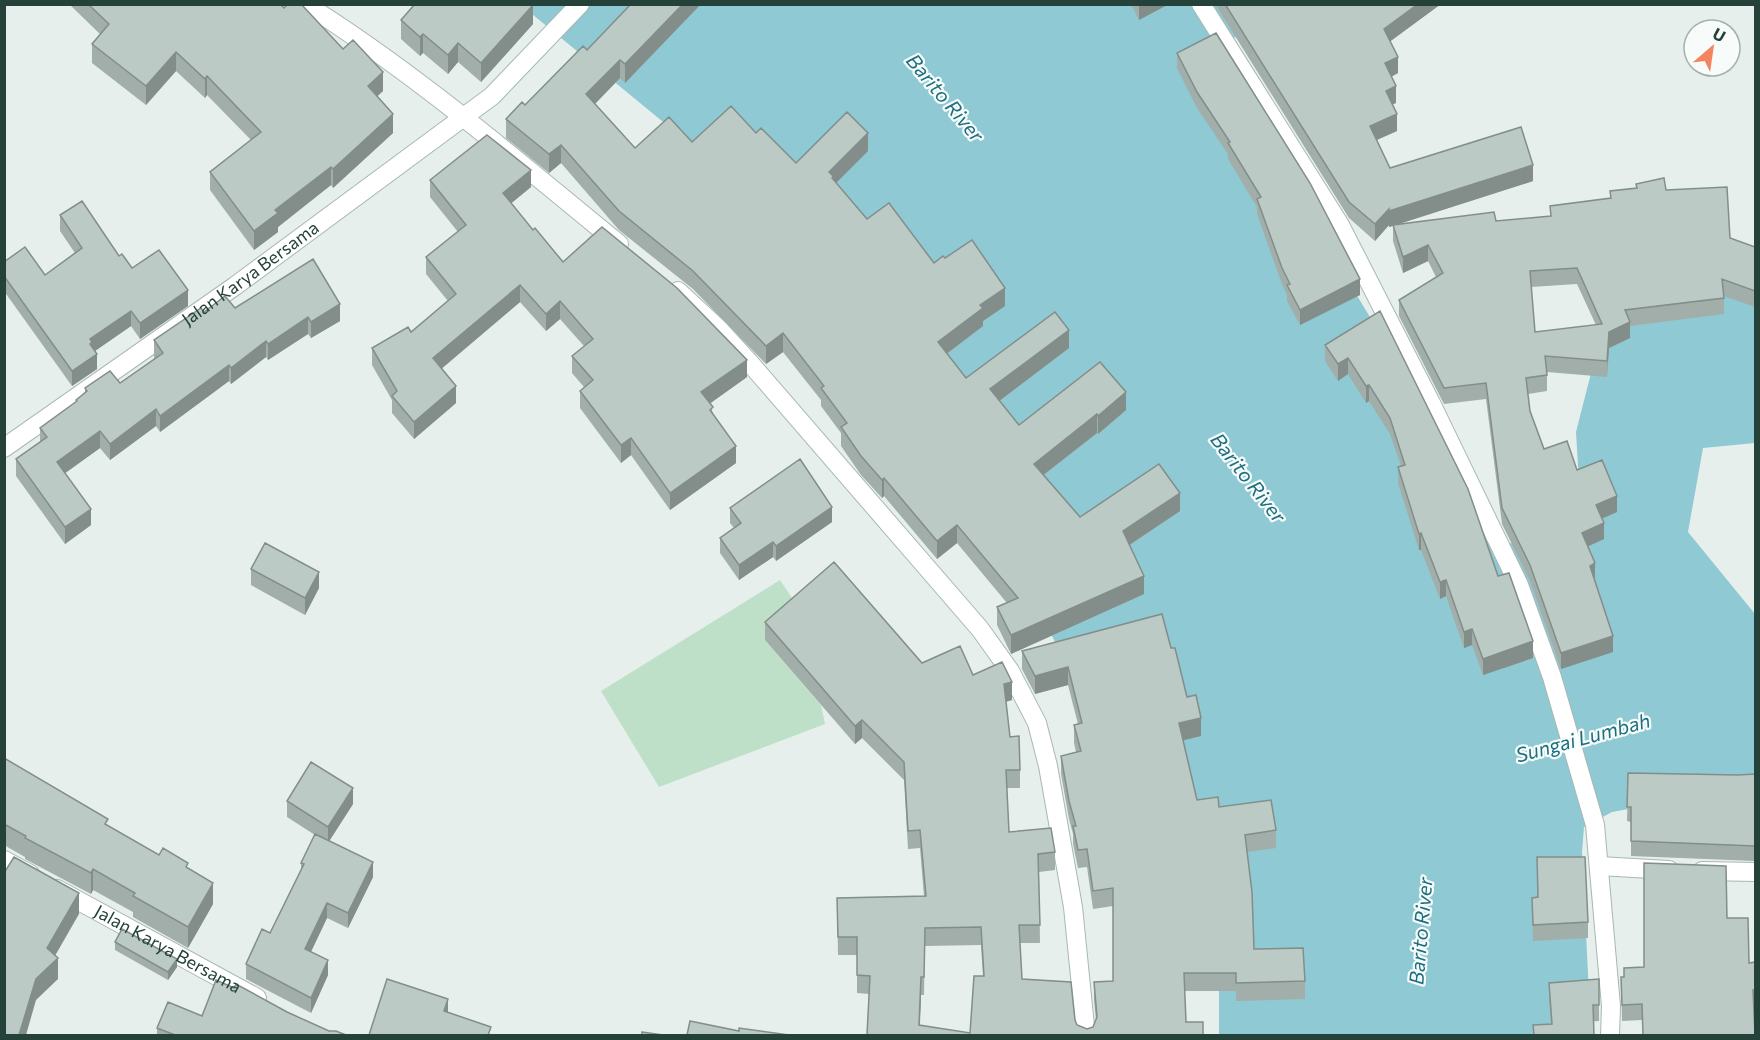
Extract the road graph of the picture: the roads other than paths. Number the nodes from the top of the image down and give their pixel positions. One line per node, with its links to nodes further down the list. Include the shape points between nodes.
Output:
1 (305, 4): 4 (street)
2 (580, 4): 4 (street, Jalan Karya Bersama, via 492,96)
3 (1201, 4): 9 (street, via 1340,225 1519,585 1552,677 1595,825)
4 (462, 117): 5 (street); 7 (street, Jalan Karya Bersama, via 235,285)
5 (629, 252)
6 (667, 282): 12 (street, via 749,362 980,629 1010,671 1037,723 1047,766 1073,907)
7 (4, 448)
8 (4, 860): 11 (street, Jalan Karya Bersama)
9 (1599, 866): 10 (street); 13 (street)
10 (1755, 873)
11 (272, 1006)
12 (1086, 1035)
13 (1610, 1035)

